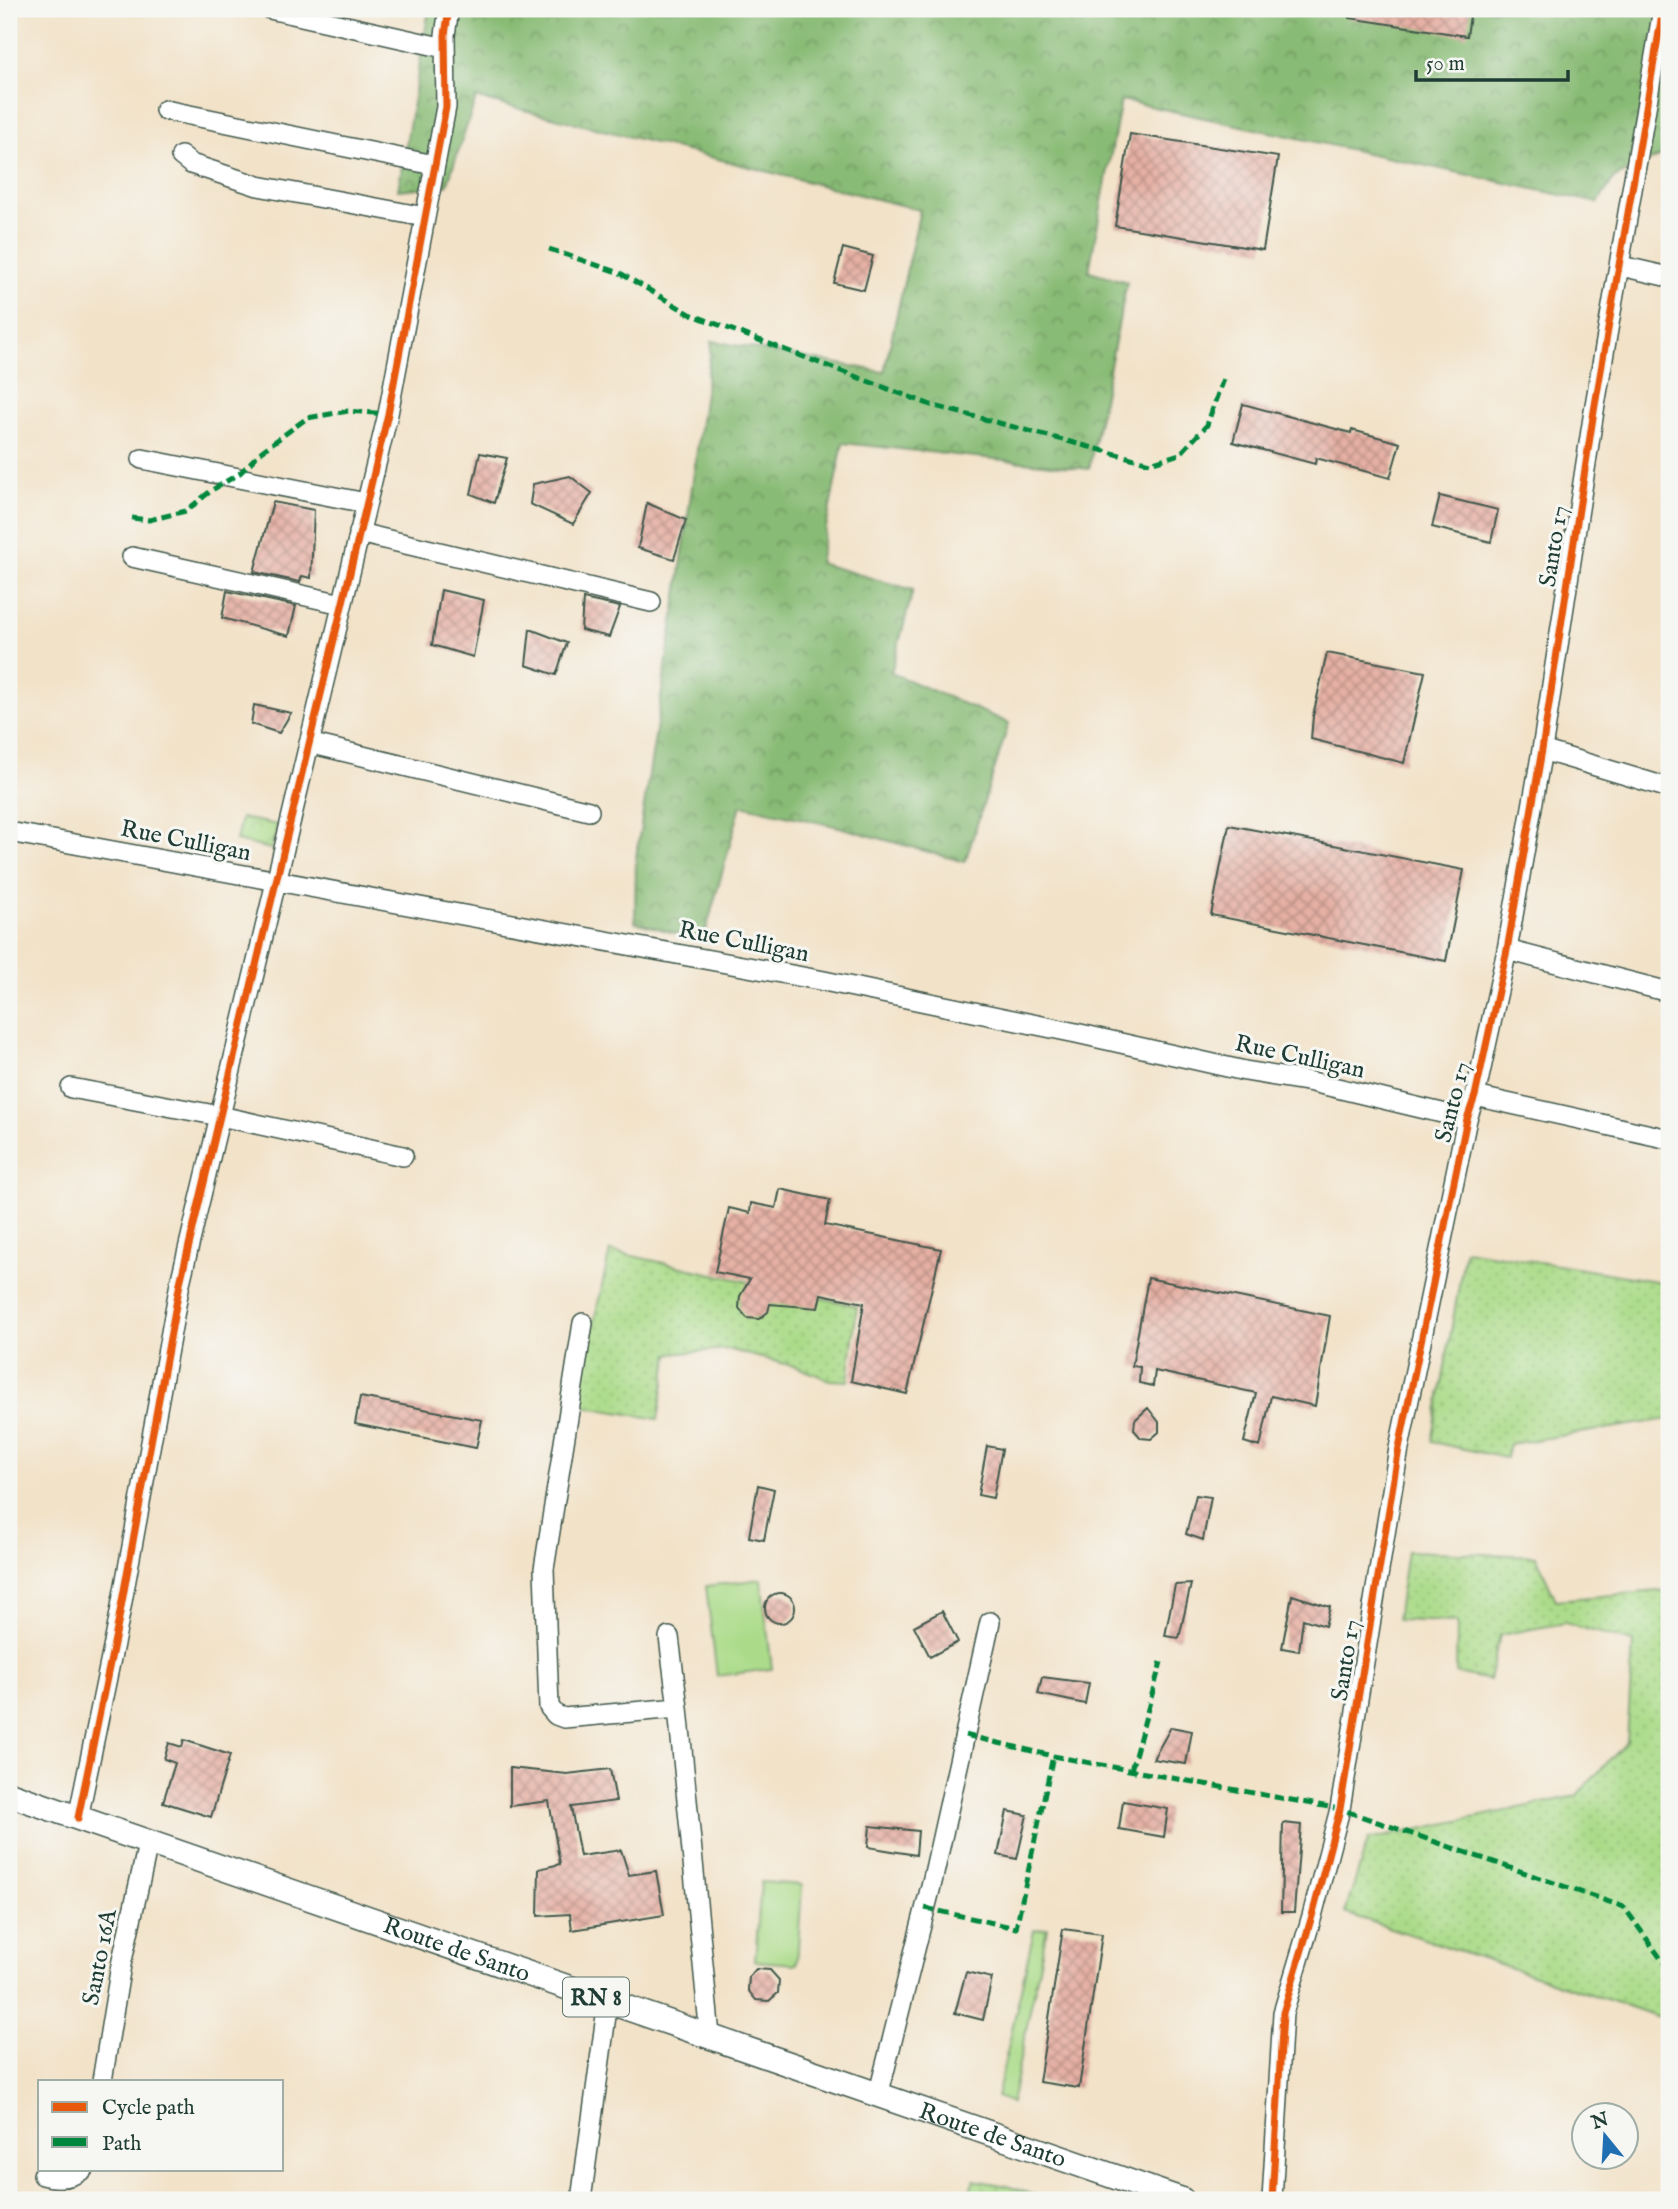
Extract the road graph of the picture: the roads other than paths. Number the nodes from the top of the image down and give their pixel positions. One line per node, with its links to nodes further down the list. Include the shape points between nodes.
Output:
1 (270, 9): 4 (street)
2 (449, 9): 4 (street)
3 (1663, 9): 9 (street, Santo 17)
4 (445, 48): 7 (street, via 446,107)
5 (166, 110): 7 (street)
6 (181, 156): 8 (street, via 191,164 258,186)
7 (434, 165): 8 (street)
8 (425, 217): 12 (street, via 388,414)
9 (1621, 266): 10 (street); 18 (street, Santo 17)
10 (1669, 277)
11 (142, 459): 12 (street)
12 (366, 503): 13 (street)
13 (359, 533): 15 (street); 16 (street)
14 (132, 557): 16 (street)
15 (651, 602)
16 (342, 604): 17 (street)
17 (309, 743): 20 (street); 22 (street)
18 (1542, 750): 19 (street); 23 (street, Santo 17)
19 (1669, 788)
20 (589, 811)
21 (9, 832): 22 (street, Rue Culligan)
22 (275, 881): 27 (street); 28 (street, Rue Culligan, via 832,983 1312,1082)
23 (1507, 950): 24 (street); 26 (street, Santo 17)
24 (1669, 992)
25 (71, 1088): 27 (street)
26 (1475, 1096): 28 (street, Santo 17); 29 (street)
27 (220, 1116): 30 (street); 36 (street, via 180,1283)
28 (1466, 1119): 46 (street, Santo 17, via 1399,1448 1340,1809 1283,2013)
29 (1669, 1139)
30 (403, 1156)
31 (583, 1323): 34 (street, via 544,1569 548,1707 564,1718)
32 (990, 1622): 41 (street)
33 (669, 1637): 34 (street)
34 (678, 1708): 39 (street)
35 (9, 1794): 36 (main road, Route de Santo / RN 8)
36 (78, 1818): 37 (main road, Route de Santo / RN 8)
37 (148, 1844): 38 (main road, Route de Santo / RN 8); 40 (street, Santo 16A)
38 (608, 2001): 39 (main road, Route de Santo / RN 8); 44 (street)
39 (710, 2036): 41 (main road, Route de Santo / RN 8)
40 (102, 2080)
41 (878, 2096): 45 (main road, Route de Santo / RN 8)
42 (82, 2170): 43 (street, via 65,2178)
43 (43, 2175)
44 (581, 2200)
45 (1182, 2200)
46 (1272, 2200)

